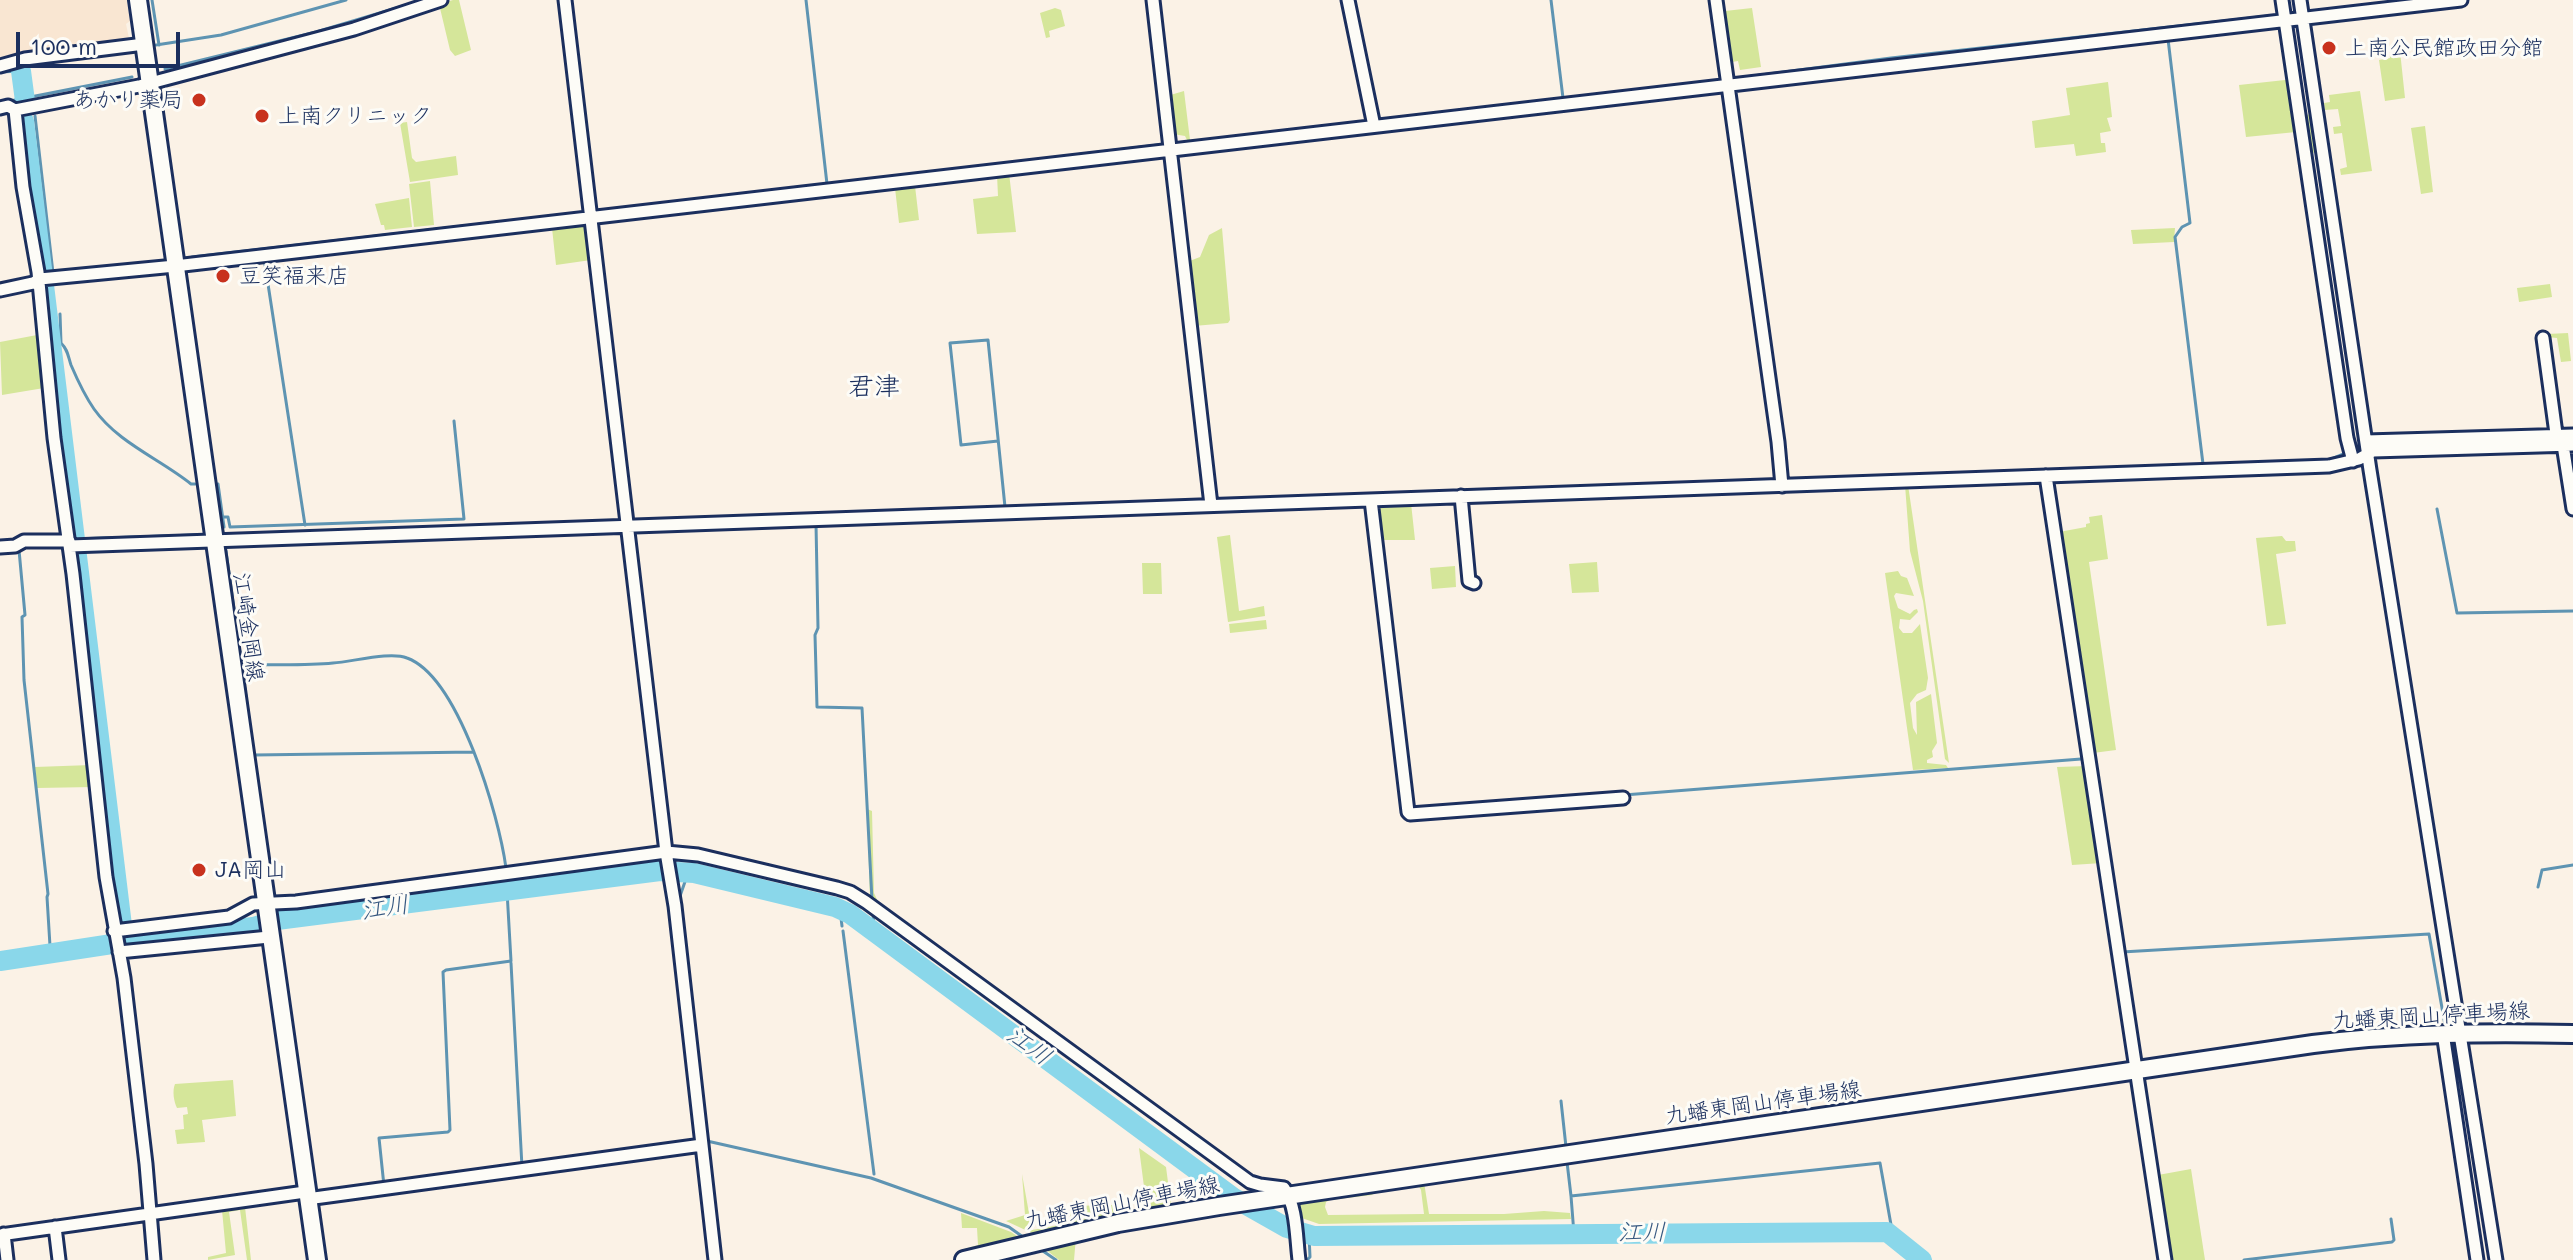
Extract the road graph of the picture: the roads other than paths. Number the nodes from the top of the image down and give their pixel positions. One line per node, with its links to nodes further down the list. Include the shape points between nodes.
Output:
1 (138, 0): 11 (main road, 江崎金岡線)
2 (441, 0): 14 (street, via 354,29)
3 (565, 0): 19 (street)
4 (1153, 0): 18 (street)
5 (1348, 0): 17 (street)
6 (1716, 0): 13 (street)
7 (2282, 0): 10 (street)
8 (2300, 0): 10 (street)
9 (2461, 0): 10 (street)
10 (2292, 21): 13 (street); 26 (street); 26 (street)
11 (144, 44): 12 (street); 14 (main road, 江崎金岡線)
12 (0, 66)
13 (1727, 81): 17 (street); 28 (street)
14 (150, 83): 16 (street); 20 (main road, 江崎金岡線)
15 (0, 108): 16 (street)
16 (15, 110): 21 (street)
17 (1373, 122): 18 (street)
18 (1171, 146): 19 (street); 31 (street)
19 (590, 214): 20 (street); 33 (street)
20 (175, 266): 21 (street); 34 (main road, 江崎金岡線)
21 (41, 279): 22 (street); 35 (street, via 54,438)
22 (0, 290)
23 (2543, 338): 25 (street)
24 (2573, 435): 25 (street)
25 (2561, 442): 26 (street, via 2373,451); 32 (street)
26 (2358, 446): 27 (street, via 2329,466); 44 (street, via 2455,992)
27 (2046, 476): 28 (street); 46 (street)
28 (1781, 482): 29 (street)
29 (1461, 496): 30 (street); 37 (street, via 1469,581)
30 (1371, 500): 31 (street); 38 (street, via 1408,812)
31 (1211, 501): 33 (street)
32 (2573, 509)
33 (628, 523): 34 (street); 39 (street)
34 (213, 541): 35 (street); 40 (main road, 江崎金岡線)
35 (73, 545): 36 (street, via 24,541); 41 (street)
36 (0, 547)
37 (1474, 583)
38 (1623, 798)
39 (667, 856): 40 (street); 47 (street); 49 (street, via 698,855 850,892 1250,1182 1284,1188)
40 (265, 906): 41 (street, via 253,904 229,917); 42 (main road, 江崎金岡線)
41 (120, 931): 43 (street)
42 (269, 934): 43 (street); 48 (main road, 江崎金岡線)
43 (119, 952): 50 (street)
44 (2451, 1032): 45 (main road, 九蟠東岡山停車場線); 46 (main road, 九蟠東岡山停車場線, via 2364,1037); 61 (street); 62 (street)
45 (2573, 1034)
46 (2137, 1070): 49 (main road, 九蟠東岡山停車場線); 60 (street)
47 (702, 1145): 48 (street); 58 (street)
48 (306, 1196): 50 (street); 57 (main road, 江崎金岡線)
49 (1282, 1196): 53 (street, via 1293,1217); 59 (main road, 九蟠東岡山停車場線, via 1118,1223)
50 (150, 1213): 51 (street); 56 (street)
51 (56, 1229): 52 (street); 55 (street)
52 (3, 1236): 54 (street)
53 (1298, 1254)
54 (7, 1260)
55 (59, 1260)
56 (154, 1260)
57 (317, 1260)
58 (715, 1260)
59 (964, 1260)
60 (2165, 1260)
61 (2477, 1260)
62 (2496, 1260)

